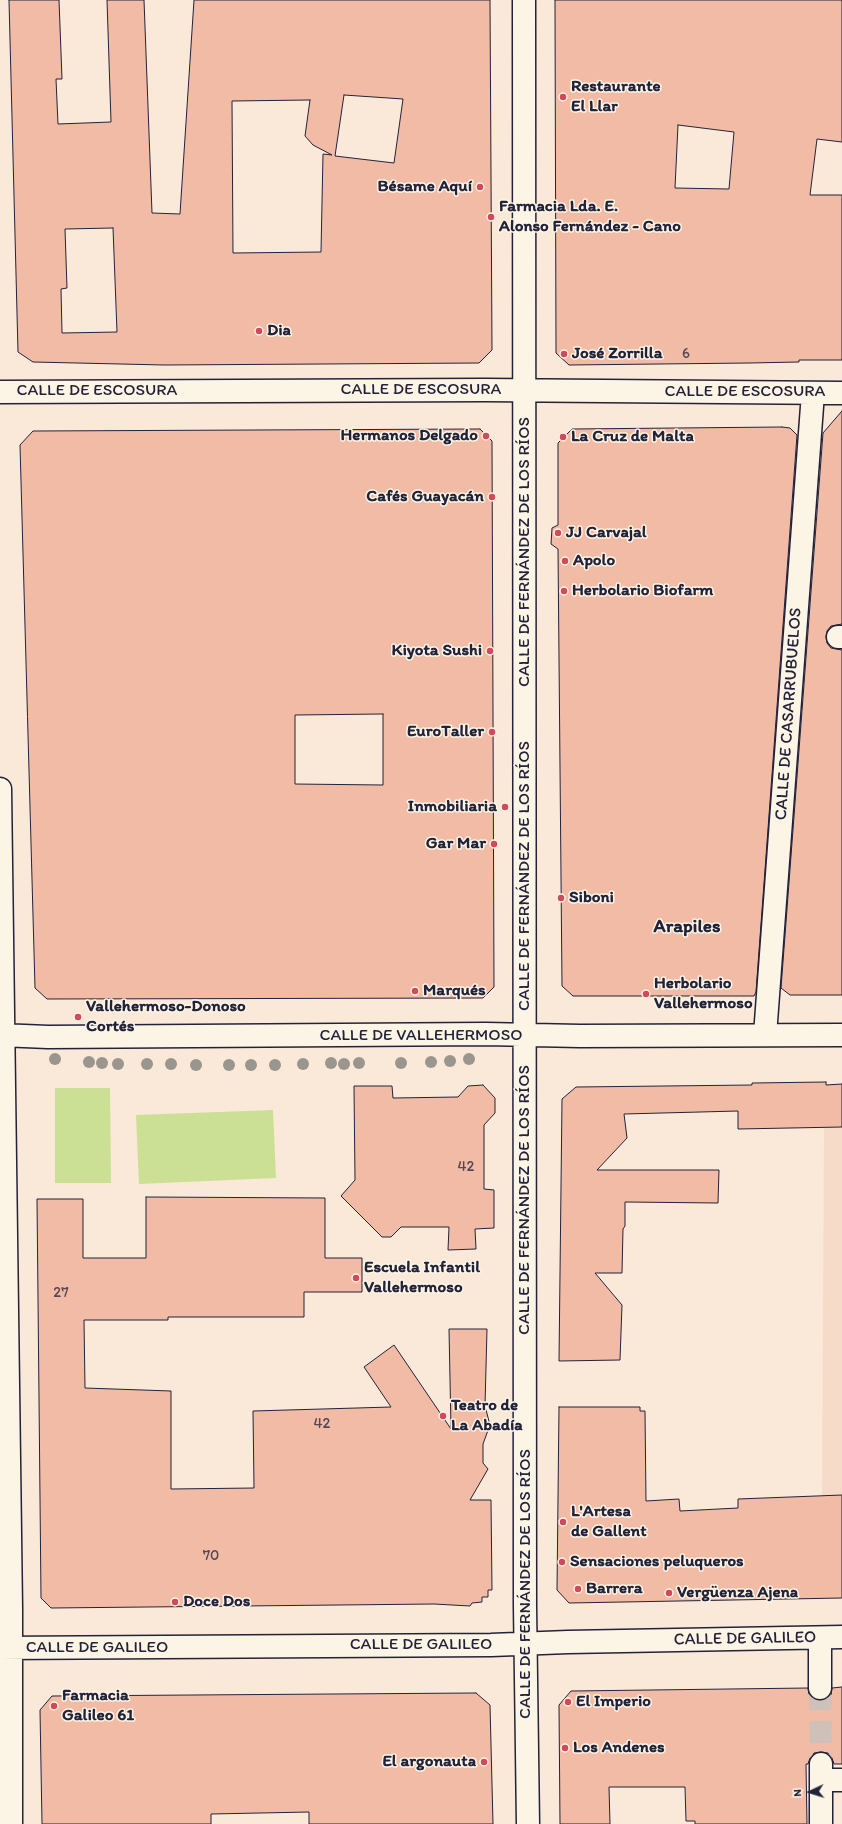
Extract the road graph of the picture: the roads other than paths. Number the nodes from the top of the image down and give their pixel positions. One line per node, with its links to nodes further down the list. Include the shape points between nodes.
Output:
1 (524, 0): 2 (street, CALLE DE FERNÁNDEZ DE LOS RÍOS)
2 (524, 390): 3 (street, CALLE DE ESCOSURA); 4 (street, CALLE DE ESCOSURA); 9 (street, CALLE DE FERNÁNDEZ DE LOS RÍOS)
3 (0, 392)
4 (813, 393): 5 (street, CALLE DE ESCOSURA); 8 (street, CALLE DE CASARRUBUELOS)
5 (842, 393)
6 (0, 789): 7 (street)
7 (2, 1035): 9 (street, CALLE DE VALLEHERMOSO); 14 (street)
8 (765, 1035): 9 (street, CALLE DE VALLEHERMOSO); 10 (street, CALLE DE VALLEHERMOSO)
9 (525, 1036): 13 (street, CALLE DE FERNÁNDEZ DE LOS RÍOS)
10 (842, 1036)
11 (842, 1637): 12 (street, CALLE DE GALILEO)
12 (820, 1638): 13 (street, CALLE DE GALILEO); 15 (street)
13 (525, 1643): 14 (street, CALLE DE GALILEO); 18 (street, CALLE DE FERNÁNDEZ DE LOS RÍOS)
14 (5, 1648): 17 (street)
15 (820, 1688)
16 (828, 1775): 19 (street)
17 (11, 1824)
18 (528, 1824)
19 (821, 1824)

